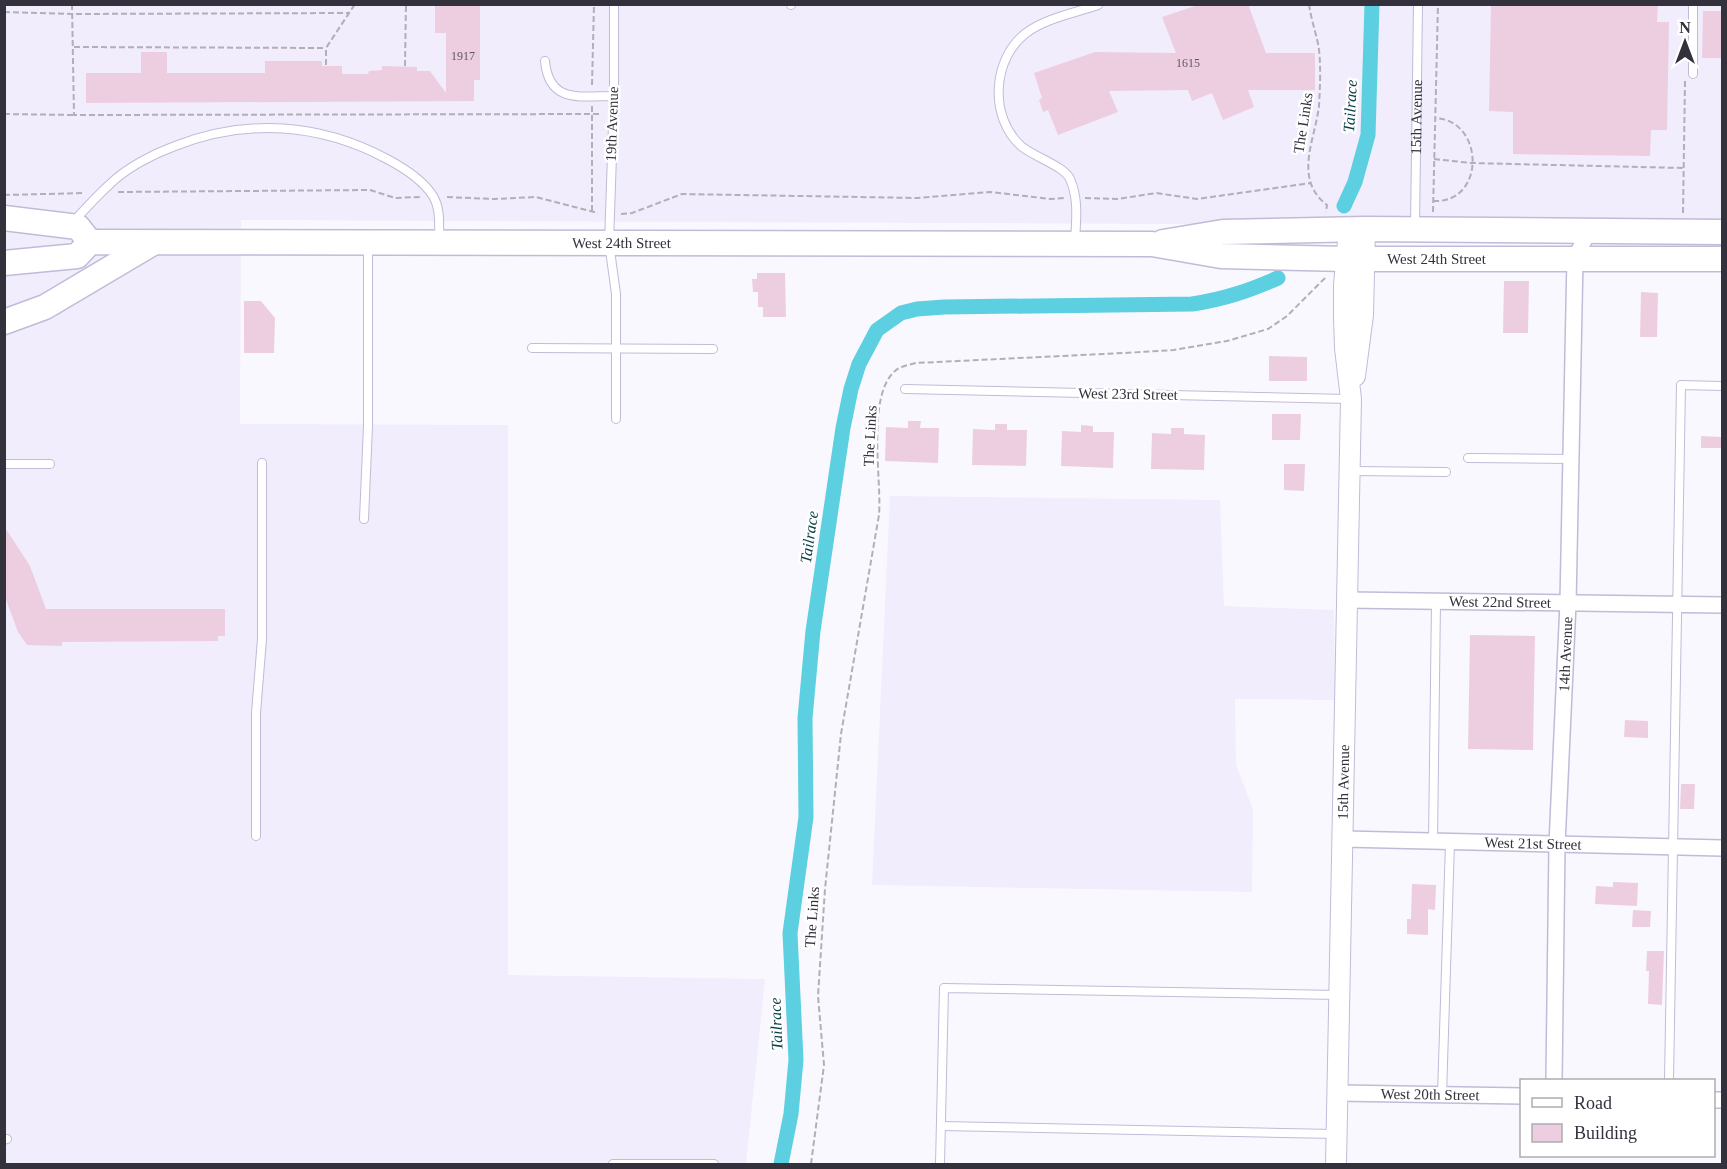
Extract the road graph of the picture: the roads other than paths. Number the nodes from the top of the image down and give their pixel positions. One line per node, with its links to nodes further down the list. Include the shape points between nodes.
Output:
1 (614, 4): 7 (lane, 19th Avenue)
2 (1098, 4): 19 (lane, via 1028,32 1009,53 999,81 998,96 1008,130 1034,156 1069,176 1076,198)
3 (1418, 4): 9 (lane, 15th Avenue)
4 (1694, 4): 6 (lane)
5 (545, 61): 7 (lane, via 546,77 558,92)
6 (1689, 75)
7 (614, 96): 18 (lane, 19th Avenue)
8 (4, 218): 10 (main road)
9 (1424, 224): 11 (main road, West 24th Street); 12 (main road, West 24th Street)
10 (69, 226): 14 (main road, via 78,227); 17 (lane, via 123,174 174,146 225,131 267,127 322,134 373,151 398,165 433,196)
11 (1347, 230): 20 (main road, West 24th Street, via 1223,232); 21 (street, 15th Avenue)
12 (1588, 231): 13 (main road, West 24th Street); 22 (street, 14th Avenue)
13 (1722, 232)
14 (90, 242): 15 (main road, West 24th Street); 24 (main road, via 77,256)
15 (154, 242): 16 (main road, West 24th Street); 25 (main road, via 45,307)
16 (368, 242): 17 (main road, West 24th Street); 40 (lane)
17 (440, 243): 18 (main road, West 24th Street)
18 (609, 243): 19 (main road, West 24th Street); 27 (lane, 19th Avenue, via 616,284)
19 (1075, 244): 20 (main road, West 24th Street)
20 (1152, 244): 21 (main road, West 24th Street, via 1221,256)
21 (1346, 258): 22 (main road, West 24th Street); 31 (street, 15th Avenue, via 1345,348)
22 (1575, 258): 23 (main road, West 24th Street); 34 (street, 14th Avenue)
23 (1722, 259)
24 (4, 263)
25 (4, 322)
26 (532, 348): 27 (lane)
27 (616, 349): 28 (lane); 32 (lane, 19th Avenue)
28 (713, 349)
29 (1722, 386): 44 (lane, via 1681,385)
30 (905, 390): 31 (lane, West 23rd Street)
31 (1351, 399): 38 (street, 15th Avenue)
32 (616, 418)
33 (1467, 458): 34 (lane)
34 (1570, 459): 43 (street, 14th Avenue)
35 (262, 463): 46 (lane)
36 (4, 464): 37 (lane)
37 (50, 464)
38 (1350, 471): 39 (lane); 41 (street, 15th Avenue)
39 (1446, 472)
40 (364, 519)
41 (1348, 600): 42 (street, West 22nd Street); 47 (street, 15th Avenue)
42 (1436, 601): 43 (street, West 22nd Street); 48 (lane)
43 (1568, 603): 44 (street, West 22nd Street); 50 (street, 14th Avenue)
44 (1678, 604): 45 (street, West 22nd Street); 51 (lane)
45 (1722, 605)
46 (256, 836)
47 (1344, 839): 48 (street, West 21st Street); 53 (street, 15th Avenue)
48 (1433, 842): 49 (street, West 21st Street)
49 (1449, 843): 50 (street, West 21st Street); 57 (lane)
50 (1557, 845): 51 (street, West 21st Street); 54 (street, 14th Avenue)
51 (1672, 847): 52 (street, West 21st Street); 55 (lane)
52 (1722, 848)
53 (1341, 995): 56 (street, 15th Avenue); 59 (lane, via 944,988)
54 (1554, 1079)
55 (1669, 1079)
56 (1338, 1093): 57 (street, West 20th Street); 60 (street, 15th Avenue)
57 (1442, 1095): 58 (street, West 20th Street)
58 (1520, 1096)
59 (941, 1126): 60 (lane); 63 (lane)
60 (1336, 1134): 64 (street, 15th Avenue)
61 (613, 1164): 62 (lane)
62 (714, 1164)
63 (940, 1164)
64 (1336, 1164)

